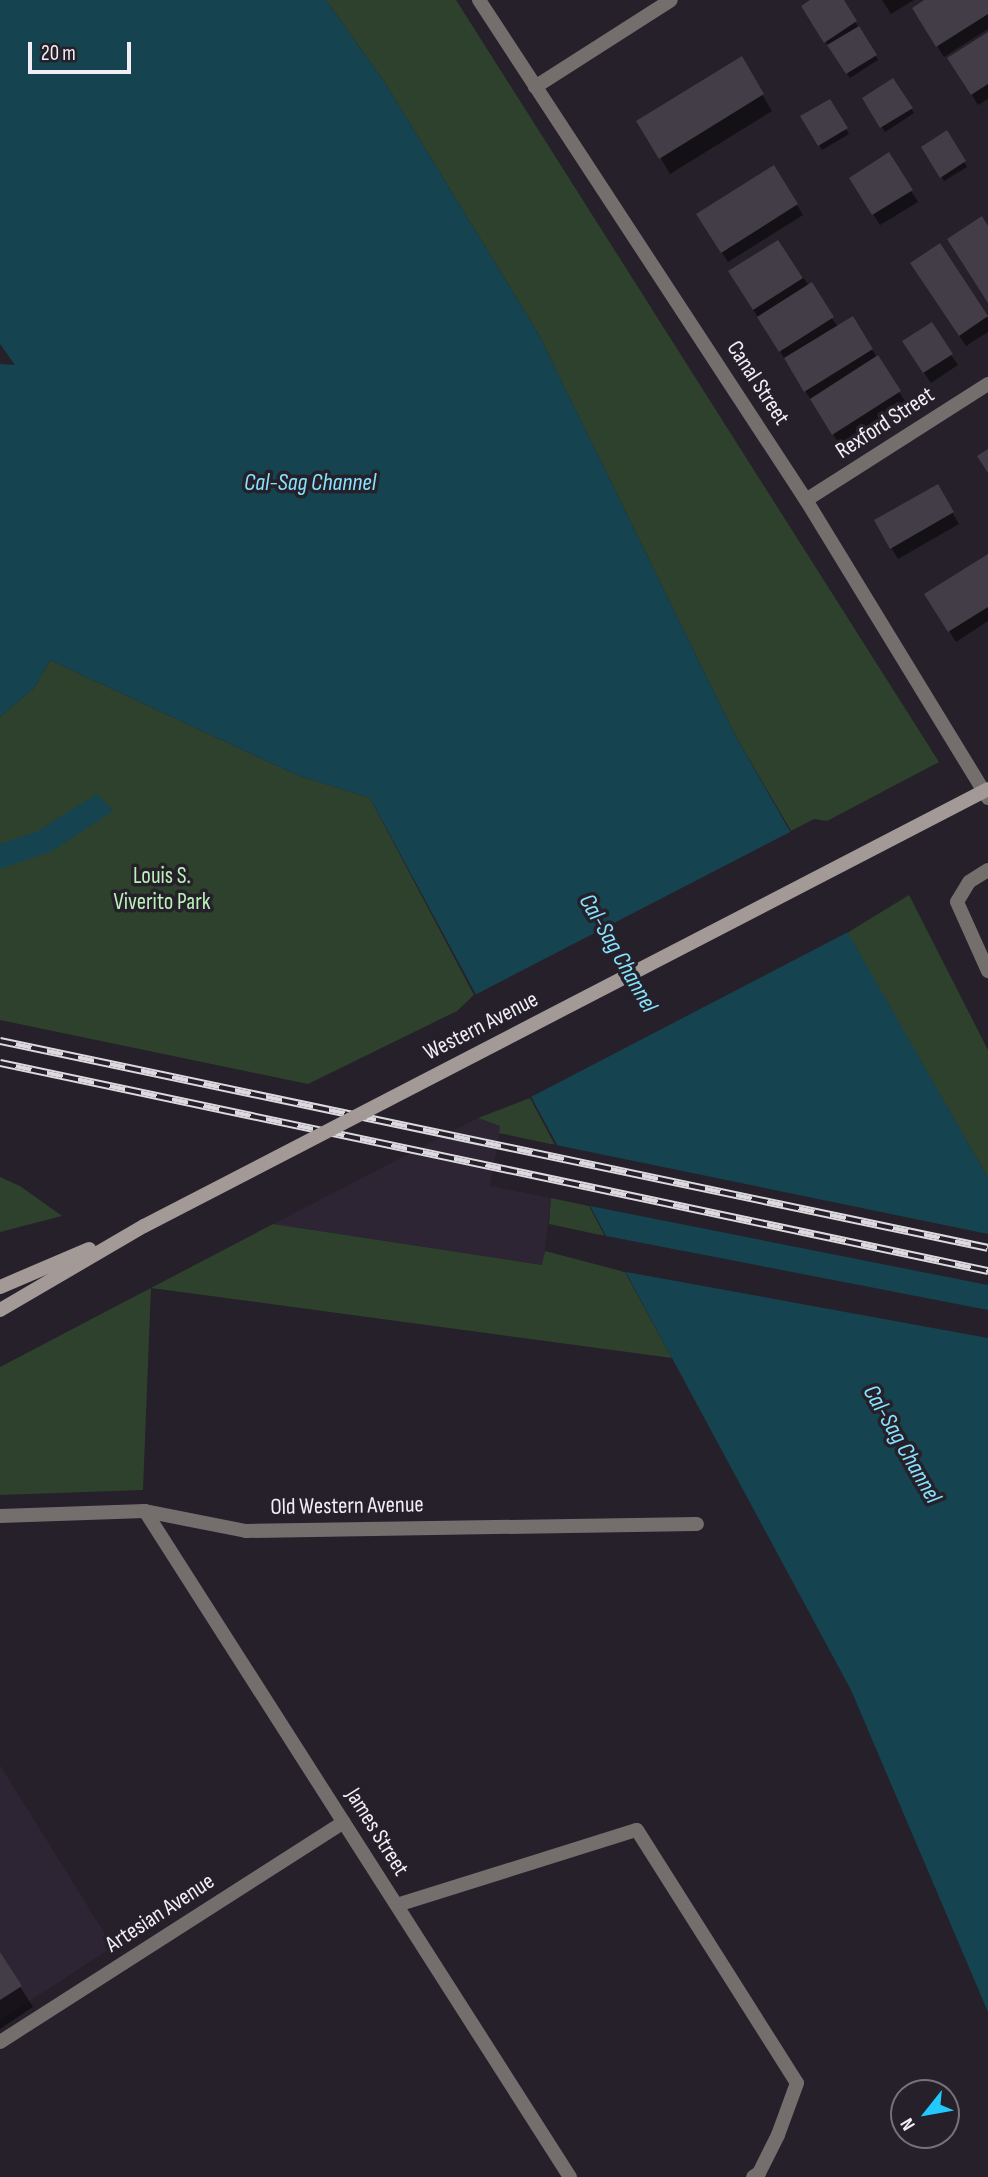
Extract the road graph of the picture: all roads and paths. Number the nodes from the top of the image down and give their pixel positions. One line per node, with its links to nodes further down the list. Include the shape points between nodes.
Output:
1 (479, 0): 3 (street, Canal Street)
2 (671, 0): 3 (street)
3 (535, 87): 5 (street, Canal Street)
4 (988, 384): 5 (street, Rexford Street)
5 (807, 500): 7 (street, Canal Street)
6 (988, 789): 10 (main road, Western Avenue, bridge)
7 (988, 798)
8 (988, 870): 9 (street, via 969,882 957,902)
9 (988, 971)
10 (144, 1226): 11 (main road); 12 (main road, Western Avenue)
11 (0, 1287)
12 (5, 1308)
13 (145, 1511): 14 (street, Old Western Avenue); 15 (street, Old Western Avenue, via 246,1531); 16 (street, James Street)
14 (0, 1516)
15 (697, 1524)
16 (344, 1822): 17 (street, James Street); 18 (street, Artesian Avenue)
17 (397, 1905): 19 (street, James Street); 20 (street, via 637,1830 797,2083 778,2135)
18 (0, 2042)
19 (570, 2177)
20 (753, 2177)

